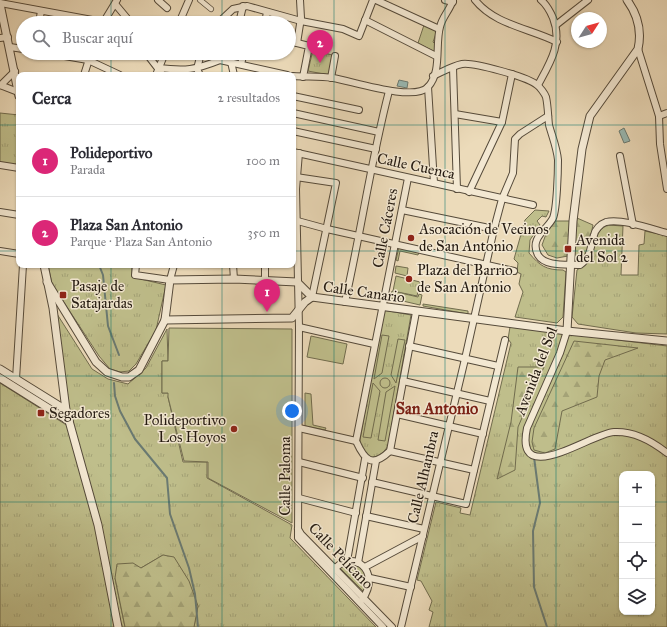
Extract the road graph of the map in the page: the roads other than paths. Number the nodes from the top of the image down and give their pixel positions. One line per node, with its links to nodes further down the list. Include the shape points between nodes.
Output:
1 (158, 0): 16 (street)
2 (188, 0): 24 (street)
3 (200, 0): 17 (street)
4 (300, 0): 31 (street)
5 (373, 0): 30 (street)
6 (376, 0): 33 (street)
7 (444, 0): 12 (street)
8 (475, 0): 36 (street, via 486,11 508,23)
9 (541, 0): 32 (street, via 550,11)
10 (588, 0): 32 (street)
11 (628, 0): 40 (street, Avenida del Sol, via 638,19)
12 (453, 1): 33 (street)
13 (116, 2): 22 (street); 23 (street)
14 (0, 4): 18 (street); 34 (street)
15 (246, 4): 19 (street); 25 (street, via 233,9); 26 (street)
16 (167, 8)
17 (211, 9)
18 (41, 10): 20 (street); 21 (street)
19 (267, 12): 27 (street); 28 (street)
20 (41, 16)
21 (72, 16)
22 (107, 16)
23 (126, 16)
24 (182, 16)
25 (226, 16)
26 (242, 16)
27 (266, 16)
28 (282, 16)
29 (296, 20): 31 (street)
30 (365, 20): 31 (street, via 359,36 343,29); 42 (street)
31 (301, 21): 37 (street)
32 (556, 25): 36 (street)
33 (439, 29): 42 (street)
34 (8, 37): 35 (street); 38 (street)
35 (0, 38)
36 (556, 42): 68 (street, via 553,57)
37 (297, 43): 65 (street, via 309,46)
38 (10, 47): 39 (street); 53 (street)
39 (16, 48)
40 (638, 49): 78 (street); 110 (street, Avenida del Sol, via 590,116 582,149)
41 (335, 56): 66 (street)
42 (436, 56): 63 (street)
43 (88, 60): 54 (street); 55 (street)
44 (152, 60): 51 (street)
45 (162, 60): 51 (street)
46 (200, 60): 58 (street)
47 (220, 60): 49 (street); 58 (street)
48 (241, 60): 50 (street)
49 (230, 62): 50 (street); 59 (street)
50 (240, 64): 60 (street)
51 (158, 68): 56 (street); 57 (street); 58 (street)
52 (453, 68): 61 (street, via 463,64); 63 (street); 76 (street)
53 (15, 71): 64 (street); 67 (street)
54 (85, 72)
55 (113, 72)
56 (157, 72)
57 (161, 72)
58 (199, 72)
59 (233, 72)
60 (274, 72)
61 (512, 74): 68 (street); 79 (street)
62 (296, 76): 65 (street)
63 (433, 76): 69 (street)
64 (16, 77)
65 (303, 77): 66 (street)
66 (331, 78): 70 (street)
67 (0, 85): 71 (street)
68 (538, 85): 77 (street, via 546,96)
69 (428, 87): 70 (street, via 421,91); 90 (street)
70 (390, 91): 81 (street)
71 (16, 93)
72 (296, 97): 73 (street)
73 (359, 110)
74 (667, 113): 78 (street)
75 (296, 114): 81 (street)
76 (455, 114): 79 (street); 91 (street)
77 (548, 116): 94 (street, Calle Alhambra, via 516,139 513,173); 110 (street, via 558,159 557,181 553,218 536,240 536,248 538,255 549,264)
78 (659, 116): 92 (street, via 660,144)
79 (502, 122): 93 (street)
80 (296, 132): 82 (street)
81 (379, 132): 82 (street)
82 (376, 149): 87 (street)
83 (296, 153): 87 (street, Calle Cuenca); 88 (street, Calle Paloma)
84 (620, 156): 100 (street)
85 (0, 165): 86 (street)
86 (16, 168)
87 (371, 170): 89 (street, Calle Cuenca); 104 (street)
88 (296, 178): 101 (street, via 336,183)
89 (408, 178): 90 (street, Calle Cuenca); 96 (street, Calle Cáceres)
90 (434, 183): 91 (street, Calle Cuenca)
91 (457, 189): 93 (street, Calle Cuenca)
92 (667, 189)
93 (469, 192): 94 (street, Calle Cuenca)
94 (502, 199): 95 (street, Calle Cuenca); 102 (street, Calle Alhambra)
95 (533, 205)
96 (402, 210): 102 (street); 105 (street, Calle Cáceres)
97 (0, 212): 98 (street)
98 (16, 215)
99 (296, 220): 101 (street)
100 (633, 225): 103 (street); 110 (street, via 605,222 594,233 587,260 580,265)
101 (327, 229): 104 (street); 123 (street)
102 (494, 230): 109 (street, Calle Alhambra)
103 (667, 233)
104 (360, 237): 105 (street); 124 (street)
105 (395, 244): 109 (street); 127 (street, Calle Cáceres)
106 (0, 251): 108 (street)
107 (296, 251): 122 (street, Calle Paloma)
108 (16, 254)
109 (486, 264): 117 (street); 131 (street, Calle Alhambra)
110 (570, 264): 134 (street, Avenida del Sol)
111 (23, 268): 143 (street)
112 (45, 268): 121 (street)
113 (136, 268): 118 (street, via 136,275)
114 (173, 268): 118 (street)
115 (233, 268): 119 (street)
116 (265, 268): 120 (street)
117 (514, 271)
118 (170, 280): 119 (street); 132 (street)
119 (234, 280): 120 (street)
120 (265, 281): 122 (street)
121 (47, 282): 125 (street); 126 (street)
122 (297, 282): 123 (street, Calle Canario); 129 (street, Calle Paloma)
123 (312, 297): 124 (street, Calle Canario); 129 (street)
124 (345, 302): 127 (street, Calle Canario)
125 (52, 304): 126 (street); 147 (street)
126 (61, 305): 132 (street, via 96,362 107,372 122,377 129,377 139,370)
127 (381, 308): 128 (street, Calle Canario); 137 (street, Calle Cáceres)
128 (416, 312): 131 (street, Calle Canario); 138 (street)
129 (298, 313): 130 (street); 133 (street, Calle Paloma)
130 (292, 318): 132 (street); 133 (street)
131 (473, 318): 134 (street, Calle Canario); 139 (street, Calle Alhambra)
132 (165, 320)
133 (299, 327): 137 (street); 151 (street, Calle Paloma)
134 (567, 331): 136 (street, Calle Canario); 155 (street, Avenida del Sol, via 527,428 525,440 528,450 533,455 550,457 603,434 623,432 647,440)
135 (505, 340): 140 (street)
136 (667, 341)
137 (374, 344): 153 (street, Calle Cáceres)
138 (409, 346): 139 (street); 144 (street)
139 (465, 359): 140 (street); 145 (street, Calle Alhambra)
140 (498, 366): 146 (street)
141 (0, 369): 143 (street)
142 (0, 378): 149 (street)
143 (16, 379): 147 (street)
144 (403, 381): 145 (street); 148 (street)
145 (457, 393): 146 (street); 150 (street, Calle Alhambra)
146 (490, 401): 152 (street)
147 (66, 410): 149 (street)
148 (397, 414): 150 (street); 154 (street)
149 (69, 421): 176 (street, via 98,525)
150 (448, 426): 152 (street); 159 (street, Calle Alhambra)
151 (298, 428): 153 (street); 158 (street, Calle Paloma)
152 (482, 434): 160 (street)
153 (356, 442): 156 (street)
154 (390, 451): 157 (street); 159 (street)
155 (667, 453)
156 (365, 459): 157 (street); 161 (street)
157 (376, 461): 162 (street)
158 (299, 462): 161 (street); 164 (street, Calle Paloma)
159 (440, 462): 160 (street); 163 (street, Calle Alhambra)
160 (474, 470): 163 (street, via 466,504)
161 (363, 478): 165 (street)
162 (372, 482): 163 (street); 166 (street)
163 (432, 496): 168 (street, Calle Alhambra)
164 (299, 498): 165 (street); 167 (street, Calle Paloma)
165 (356, 513): 169 (street)
166 (366, 516): 168 (street); 170 (street)
167 (298, 528): 172 (street, Calle Pelícano, via 298,538 302,545)
168 (423, 533): 171 (street); 174 (street, Calle Alhambra)
169 (347, 561): 170 (street); 172 (street)
170 (358, 563): 171 (street)
171 (365, 567): 173 (street)
172 (333, 571): 175 (street, Calle Pelícano)
173 (370, 578): 174 (street); 175 (street, via 369,588)
174 (411, 587): 179 (street, Calle Alhambra)
175 (362, 600): 177 (street, Calle Pelícano); 178 (street, Calle Pelícano)
176 (118, 627)
177 (383, 627)
178 (392, 627)
179 (400, 627)

